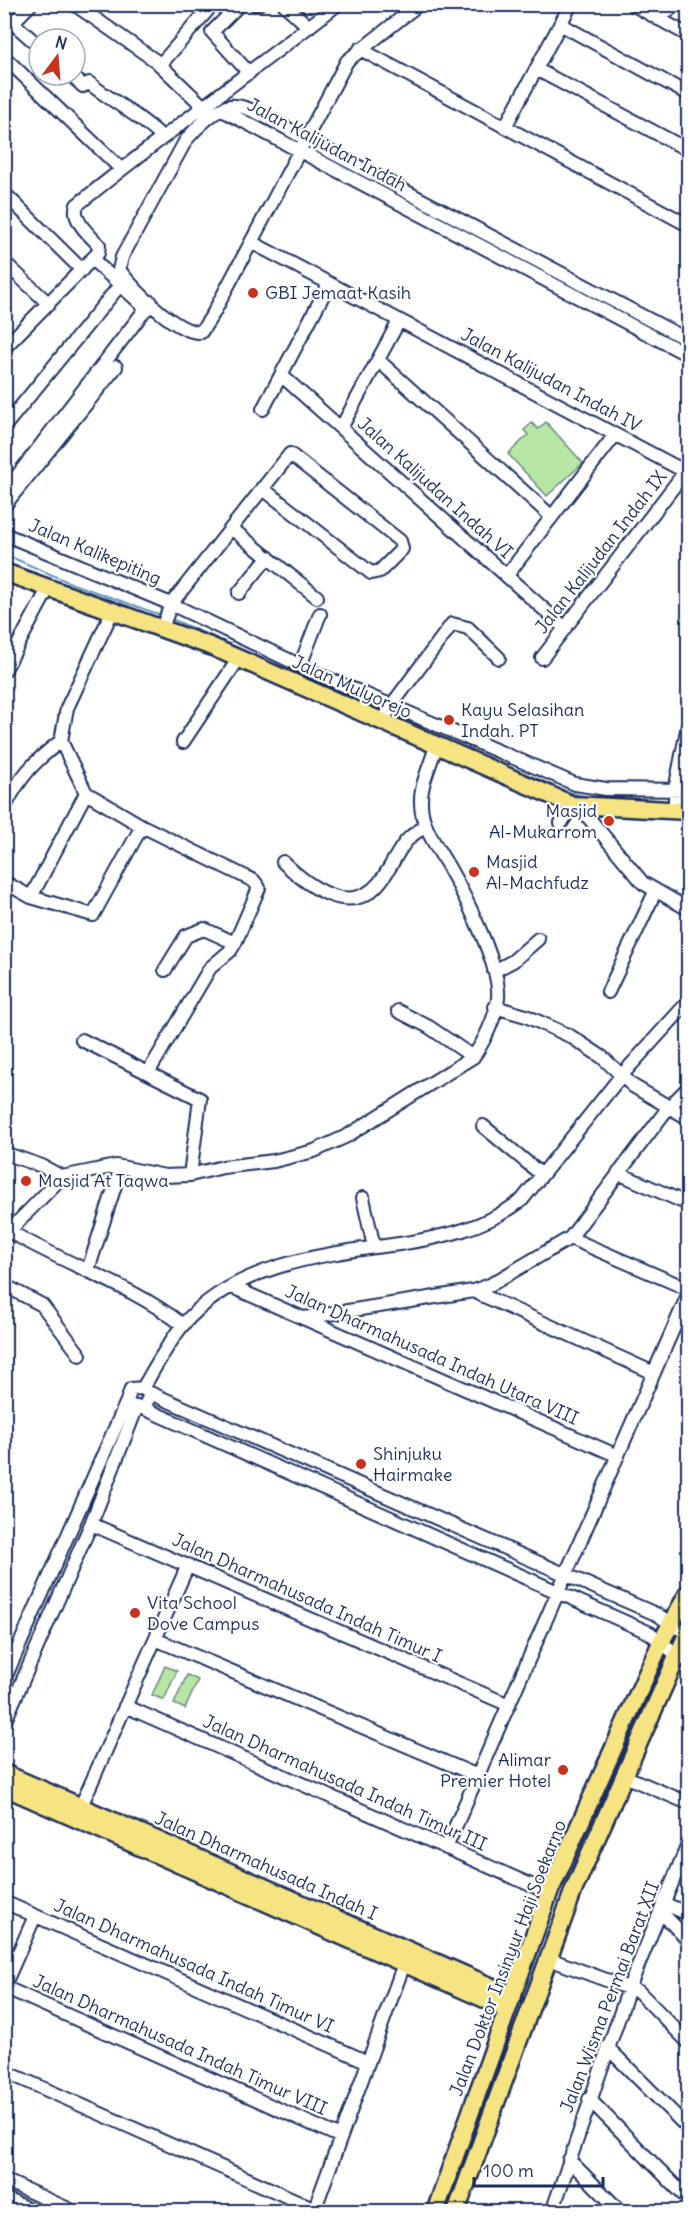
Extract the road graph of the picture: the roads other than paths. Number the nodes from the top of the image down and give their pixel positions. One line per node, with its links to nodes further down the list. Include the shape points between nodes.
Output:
1 (31, 4): 12 (street)
2 (74, 4): 19 (street)
3 (213, 4): 19 (street)
4 (240, 4): 21 (street, via 212,32)
5 (284, 4): 14 (street)
6 (338, 4): 14 (street)
7 (419, 4): 17 (street)
8 (571, 4): 13 (street)
9 (632, 4): 11 (street)
10 (676, 4): 11 (street)
11 (658, 19): 15 (street)
12 (8, 23): 16 (street)
13 (560, 24): 20 (street); 23 (street)
14 (309, 27): 21 (street)
15 (688, 35)
16 (27, 37)
17 (360, 49): 26 (street); 28 (street, via 346,62)
18 (4, 57): 31 (street)
19 (160, 65): 24 (street)
20 (537, 69): 26 (street); 29 (street)
21 (249, 73): 24 (street)
22 (87, 84): 27 (street, via 128,108)
23 (688, 94)
24 (204, 106): 27 (street)
25 (222, 110): 28 (street, Jalan Kalijudan Indah, via 235,106 251,110); 30 (street, Jalan Kalijudan Indah); 41 (street, via 186,140 122,257 119,270)
26 (505, 127): 33 (street)
27 (161, 136): 31 (street)
28 (306, 139): 30 (street); 44 (street, Jalan Kalijudan Indah)
29 (688, 150)
30 (299, 152): 34 (street); 46 (street, Jalan Kalijudan Indah)
31 (121, 169): 36 (street, via 75,209 84,230 99,245)
32 (4, 193): 37 (street)
33 (688, 225)
34 (251, 242): 38 (street, Jalan Kalijudan Indah IV); 41 (street, via 201,332 187,329)
35 (4, 262): 40 (street)
36 (95, 262): 37 (street); 39 (street); 43 (street)
37 (82, 270): 40 (street)
38 (329, 284): 42 (street, Jalan Kalijudan Indah IV); 49 (street)
39 (120, 285): 41 (street); 51 (street)
40 (49, 304): 45 (street)
41 (150, 307): 56 (street)
42 (399, 321): 47 (street); 53 (street, Jalan Kalijudan Indah IV)
43 (26, 339)
44 (688, 340)
45 (4, 348)
46 (688, 355)
47 (378, 360): 52 (street); 58 (street)
48 (116, 367): 57 (street)
49 (281, 375): 50 (street); 52 (street, Jalan Kalijudan Indah VI)
50 (262, 409)
51 (4, 427)
52 (341, 428): 63 (street, Jalan Kalijudan Indah VI)
53 (615, 435): 54 (street, Jalan Kalijudan Indah IV); 58 (street)
54 (687, 470): 70 (street, Jalan Kalijudan Indah IX)
55 (262, 488): 55 (street, via 291,454 400,541 402,549 380,571 371,573); 59 (street)
56 (4, 492)
57 (4, 506)
58 (552, 517): 63 (street)
59 (231, 528): 61 (street); 68 (street)
60 (4, 534): 68 (street, Jalan Kalikepiting)
61 (268, 557): 65 (street); 66 (street)
62 (4, 572): 64 (main road, Jalan Mulyorejo)
63 (507, 576): 70 (street, Jalan Kalijudan Indah VI)
64 (48, 589): 69 (main road, Jalan Mulyorejo); 74 (street)
65 (239, 593)
66 (317, 597)
67 (320, 614): 75 (street)
68 (167, 615): 69 (main road, Jalan Mulyorejo); 71 (main road, Jalan Mulyorejo); 75 (street, Jalan Kalikepiting)
69 (111, 616): 79 (street, via 67,708)
70 (565, 628): 73 (street, Jalan Kalijudan Indah IX)
71 (239, 658): 75 (main road, Jalan Mulyorejo); 80 (street)
72 (500, 658): 76 (street, via 468,628 452,624)
73 (542, 658)
74 (4, 671)
75 (293, 671): 76 (main road, Jalan Mulyorejo)
76 (387, 714): 78 (main road, Jalan Mulyorejo)
77 (688, 725): 84 (street)
78 (444, 740): 81 (main road, Jalan Mulyorejo); 89 (street, via 421,796)
79 (61, 741): 83 (street); 86 (street, via 19,779)
80 (183, 742)
81 (516, 770): 84 (street, via 590,788); 85 (main road, Jalan Mulyorejo)
82 (688, 771): 84 (street)
83 (86, 792): 88 (street); 93 (street)
84 (680, 800): 85 (main road, Jalan Mulyorejo)
85 (576, 805): 87 (street); 92 (street)
86 (4, 808)
87 (561, 823)
88 (142, 826): 93 (street, via 93,915); 96 (street, via 254,881 259,888 256,899)
89 (426, 827): 90 (street, via 403,842 380,883 356,899 324,893); 98 (street, via 452,872 489,951)
90 (283, 862)
91 (4, 882): 93 (street)
92 (655, 892): 94 (street); 99 (street)
93 (32, 897)
94 (688, 909)
95 (538, 939): 98 (street, via 513,961)
96 (235, 943): 97 (street, via 204,929 186,936); 105 (street, via 210,968)
97 (165, 970)
98 (494, 971): 101 (street, via 498,998)
99 (608, 992)
100 (688, 1002): 106 (street)
101 (495, 1007): 104 (street); 106 (street, via 570,1036 602,1057)
102 (398, 1011): 104 (street)
103 (82, 1040): 105 (street)
104 (473, 1057): 115 (street, via 347,1136 314,1151)
105 (148, 1073): 115 (street, via 200,1099)
106 (621, 1076): 108 (street); 114 (street)
107 (688, 1088): 108 (street)
108 (668, 1108): 109 (street); 113 (street)
109 (688, 1118)
110 (483, 1126): 114 (street)
111 (4, 1153): 116 (street)
112 (122, 1167): 115 (street, via 165,1176); 116 (street); 122 (street)
113 (618, 1173): 118 (street); 120 (street)
114 (542, 1175): 121 (street, via 522,1200 481,1224 445,1237)
115 (190, 1176)
116 (62, 1177): 119 (street)
117 (363, 1198): 121 (street)
118 (688, 1204)
119 (7, 1234): 122 (street)
120 (570, 1238): 125 (street); 126 (street)
121 (374, 1247): 124 (street, via 287,1263)
122 (88, 1270): 129 (street)
123 (4, 1285): 130 (street, via 42,1305)
124 (232, 1287): 128 (street, Jalan Dharmahusada Indah Utara VIII); 129 (street)
125 (688, 1289)
126 (473, 1292): 128 (street); 131 (street)
127 (688, 1295): 131 (street)
128 (304, 1318): 134 (street, Jalan Dharmahusada Indah Utara VIII)
129 (183, 1325): 132 (street)
130 (80, 1355)
131 (654, 1373): 134 (street)
132 (145, 1390): 133 (street, via 149,1398); 133 (street, via 131,1389); 137 (street)
133 (135, 1406): 135 (street); 139 (street); 144 (street)
134 (618, 1456): 137 (street)
135 (91, 1524): 136 (street, Jalan Dharmahusada Indah Timur I); 149 (street)
136 (188, 1565): 142 (street); 147 (street, Jalan Dharmahusada Indah Timur I)
137 (566, 1574): 139 (street); 140 (street)
138 (688, 1593): 140 (main road, Jalan Doktor Insinyur Haji Soekarno)
139 (557, 1594): 143 (street, via 650,1633); 147 (street)
140 (671, 1624): 141 (street); 143 (main road, Jalan Doktor Insinyur Haji Soekarno)
141 (688, 1634): 145 (main road, Jalan Doktor Insinyur Haji Soekarno)
142 (155, 1639): 148 (street); 151 (street)
143 (661, 1642): 145 (street); 158 (main road, Jalan Doktor Insinyur Haji Soekarno)
144 (9, 1655): 146 (street)
145 (683, 1657): 152 (main road, Jalan Doktor Insinyur Haji Soekarno)
146 (4, 1680)
147 (509, 1705): 151 (street)
148 (125, 1706): 155 (street); 157 (street, Jalan Dharmahusada Indah Timur III)
149 (4, 1723)
150 (4, 1773): 155 (main road, Jalan Dharmahusada Indah I)
151 (478, 1776): 157 (street)
152 (624, 1776): 154 (street); 159 (main road, Jalan Doktor Insinyur Haji Soekarno)
153 (4, 1787): 160 (main road, Jalan Dharmahusada Indah I)
154 (688, 1803)
155 (81, 1806): 160 (main road, Jalan Dharmahusada Indah I)
156 (688, 1844): 162 (street, Jalan Wisma Permai Barat XII)
157 (446, 1848): 158 (street, Jalan Dharmahusada Indah Timur III)
158 (552, 1887): 159 (main road, via 565,1882); 170 (main road, Jalan Doktor Insinyur Haji Soekarno)
159 (574, 1889): 166 (main road, Jalan Doktor Insinyur Haji Soekarno)
160 (260, 1892): 167 (main road, Jalan Dharmahusada Indah I); 170 (main road, Jalan Dharmahusada Indah I)
161 (4, 1902): 164 (street, Jalan Dharmahusada Indah Timur VI)
162 (662, 1907): 163 (street); 165 (street); 169 (street, Jalan Wisma Permai Barat XII)
163 (688, 1914)
164 (35, 1916): 168 (street); 173 (street, Jalan Dharmahusada Indah Timur VI)
165 (688, 1940)
166 (549, 1959): 169 (street); 178 (main road, Jalan Doktor Insinyur Haji Soekarno)
167 (404, 1964): 170 (main road, Jalan Dharmahusada Indah I); 173 (street)
168 (4, 1987): 179 (street, Jalan Dharmahusada Indah Timur VIII)
169 (629, 1988): 171 (street, via 639,1992); 172 (street, Jalan Wisma Permai Barat XII)
170 (510, 2002): 177 (main road, Jalan Doktor Insinyur Haji Soekarno)
171 (688, 2042)
172 (608, 2047): 175 (street, Jalan Wisma Permai Barat XII); 176 (street)
173 (368, 2062): 179 (street)
174 (4, 2071): 184 (street)
175 (589, 2099): 180 (street, Jalan Wisma Permai Barat XII); 183 (street)
176 (688, 2128)
177 (463, 2131): 178 (main road, via 476,2139); 187 (main road, Jalan Doktor Insinyur Haji Soekarno)
178 (486, 2132): 188 (main road, Jalan Doktor Insinyur Haji Soekarno)
179 (341, 2137): 184 (street)
180 (568, 2162): 189 (street, Jalan Wisma Permai Barat XII); 190 (street)
181 (4, 2180): 186 (street)
182 (4, 2198): 185 (street)
183 (688, 2199)
184 (319, 2210)
185 (34, 2211)
186 (74, 2211)
187 (435, 2211)
188 (456, 2211)
189 (552, 2211)
190 (621, 2211)

